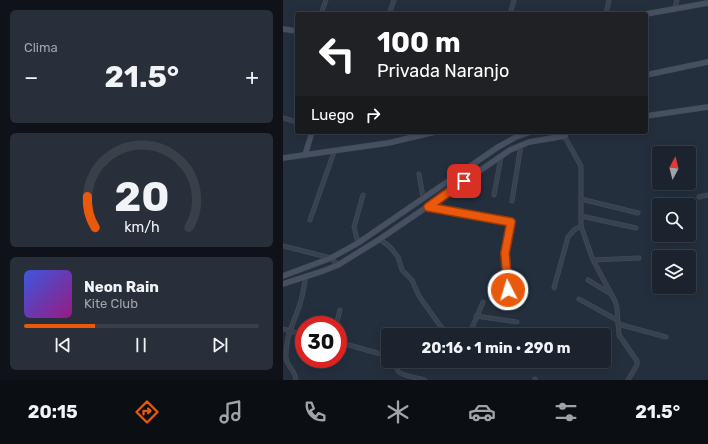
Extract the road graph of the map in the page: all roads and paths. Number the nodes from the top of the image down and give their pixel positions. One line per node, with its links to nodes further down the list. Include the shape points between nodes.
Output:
1 (326, 0): 8 (street)
2 (394, 0): 9 (street)
3 (514, 0): 10 (street)
4 (609, 0): 11 (street)
5 (677, 0): 7 (street)
6 (708, 3): 7 (street)
7 (675, 8): 12 (street)
8 (322, 12)
9 (390, 12)
10 (511, 12)
11 (606, 12)
12 (648, 14)
13 (283, 29): 14 (street)
14 (295, 31)
15 (708, 62): 16 (street)
16 (648, 74)
17 (708, 108): 18 (street)
18 (648, 116)
19 (283, 118): 20 (street)
20 (295, 121)
21 (311, 134): 27 (street)
22 (427, 134): 26 (street)
23 (524, 134): 34 (street, via 498,147)
24 (564, 134): 25 (street); 36 (street, via 581,166)
25 (521, 145): 28 (street); 37 (street)
26 (334, 152): 27 (street); 41 (street)
27 (305, 155): 29 (street)
28 (501, 156): 32 (street); 38 (street)
29 (283, 158)
30 (419, 174): 34 (street)
31 (363, 195): 45 (street, via 354,227)
32 (494, 195)
33 (708, 195): 35 (street)
34 (423, 197): 45 (street)
35 (699, 198)
36 (581, 199): 39 (street); 40 (street)
37 (512, 201)
38 (428, 207): 44 (street); 56 (street, via 511,222 505,253)
39 (638, 213)
40 (581, 216): 42 (street); 43 (street)
41 (309, 220)
42 (581, 226): 49 (street); 55 (street, via 568,237)
43 (636, 228)
44 (380, 239): 50 (street); 65 (street, via 390,246 398,257 419,296)
45 (358, 243): 47 (street)
46 (283, 246): 47 (street)
47 (331, 258): 50 (street); 51 (street)
48 (639, 258): 49 (street)
49 (593, 260): 57 (street)
50 (338, 265): 52 (street)
51 (283, 276)
52 (306, 276): 54 (street); 68 (street, via 300,303)
53 (588, 280): 57 (street)
54 (283, 284)
55 (554, 288)
56 (508, 290)
57 (612, 295): 64 (street, via 617,308)
58 (579, 299): 64 (street)
59 (483, 302): 62 (street)
60 (340, 310): 61 (street)
61 (338, 316)
62 (476, 316): 63 (street); 66 (street)
63 (517, 322)
64 (618, 322): 70 (street); 76 (street, via 619,335 637,361)
65 (442, 328)
66 (472, 328)
67 (283, 329): 68 (street)
68 (289, 332): 69 (street); 74 (street, via 286,358)
69 (295, 333)
70 (666, 337)
71 (347, 345): 72 (street)
72 (381, 354)
73 (397, 368): 75 (street, via 403,374)
74 (296, 380)
75 (425, 380)
76 (628, 380)

